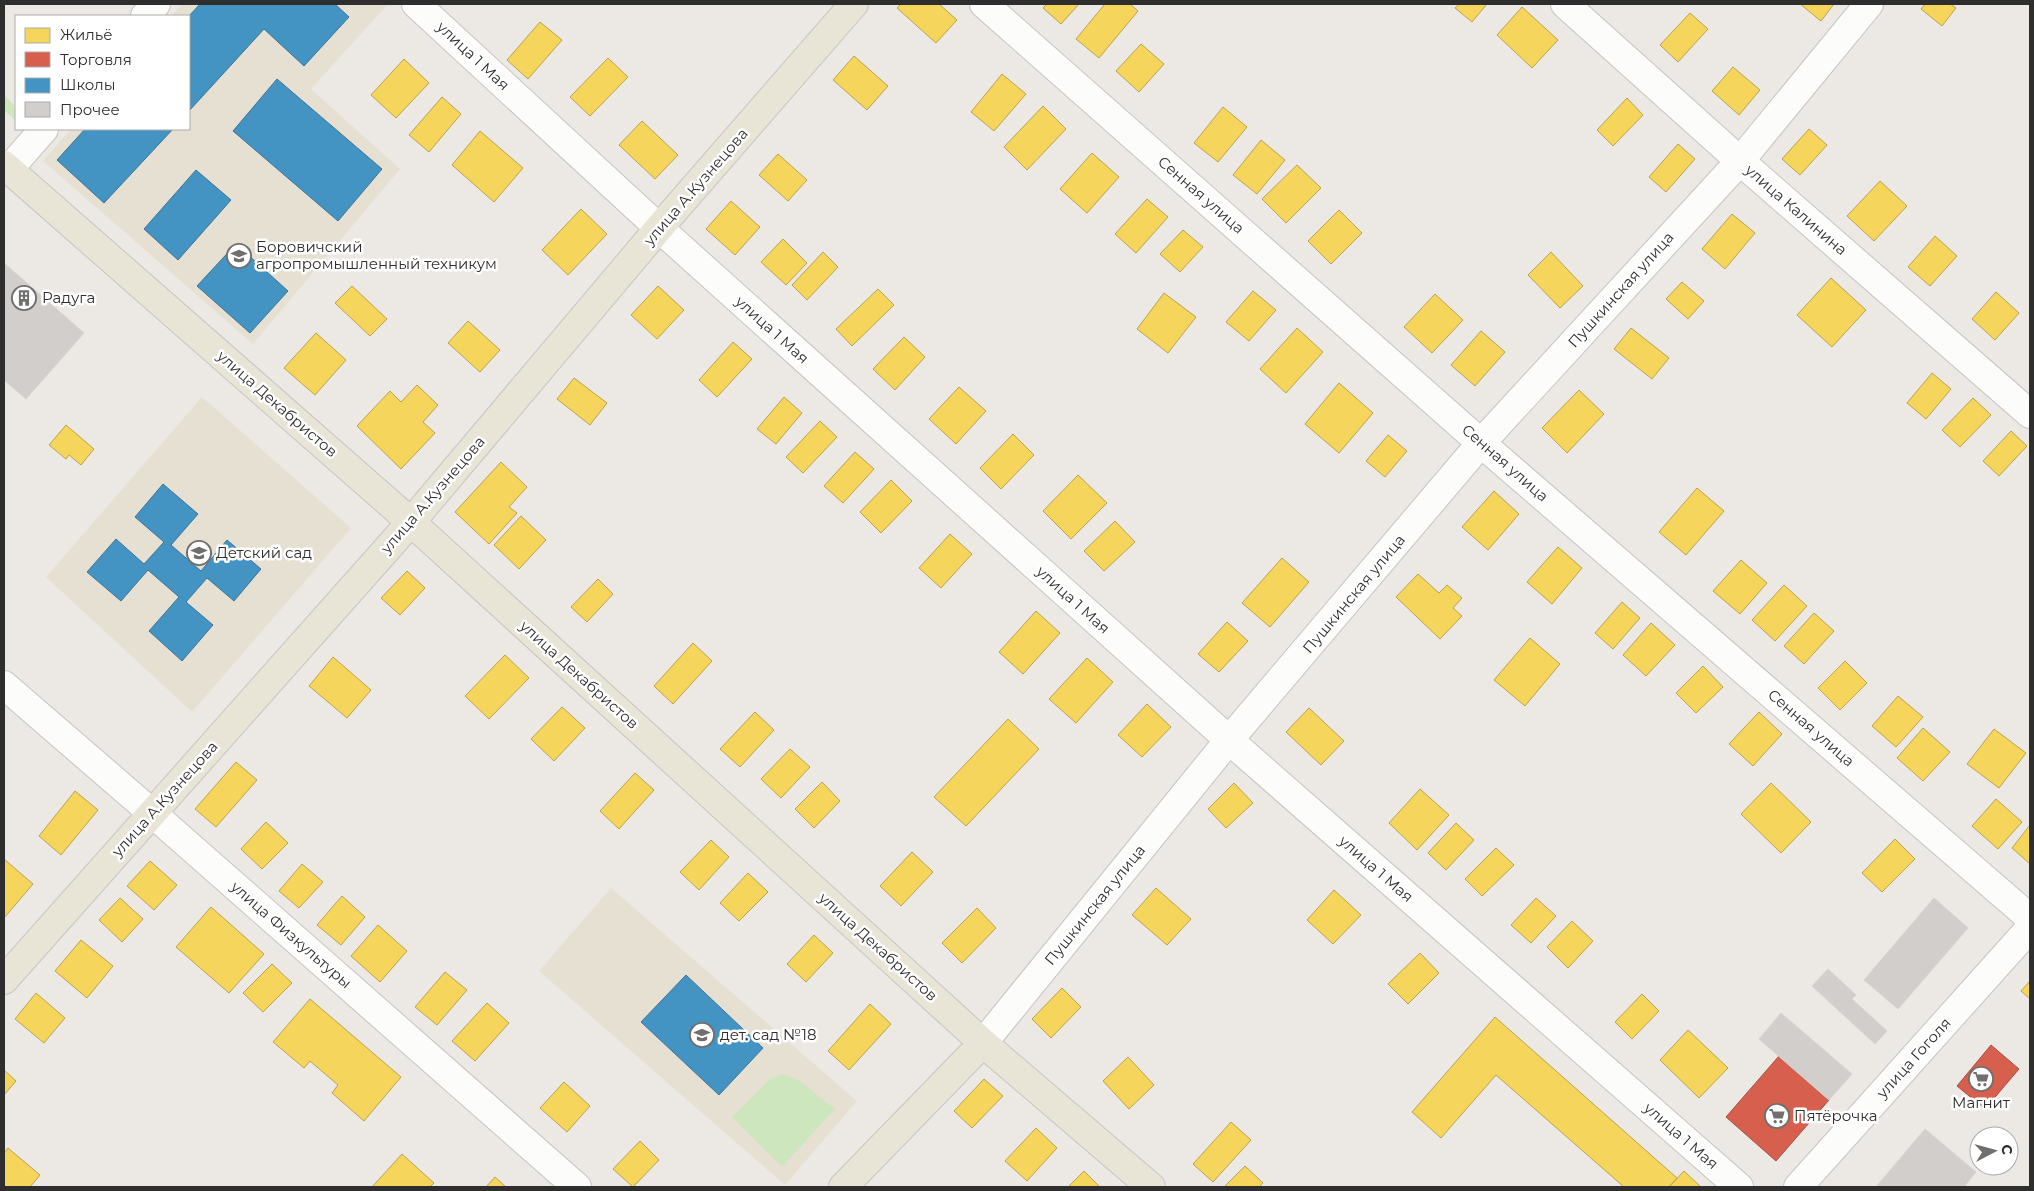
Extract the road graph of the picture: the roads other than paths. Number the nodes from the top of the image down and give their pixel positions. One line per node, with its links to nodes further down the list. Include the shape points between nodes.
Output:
1 (156, 4): 7 (street)
2 (416, 4): 11 (street, улица 1 Мая)
3 (854, 4): 11 (main road, улица А.Кузнецова)
4 (984, 4): 13 (street, Сенная улица)
5 (1565, 4): 9 (street, улица Калинина)
6 (1869, 4): 9 (street, Пушкинская улица)
7 (146, 15)
8 (43, 130): 10 (street)
9 (1740, 160): 12 (street, улица Калинина); 13 (street, Пушкинская улица)
10 (6, 167): 14 (main road, улица Декабристов)
11 (659, 228): 14 (main road, улица А.Кузнецова); 16 (street, улица 1 Мая)
12 (2030, 414)
13 (1482, 443): 16 (street, Пушкинская улица); 18 (street, Сенная улица)
14 (411, 522): 17 (main road, улица А.Кузнецова); 21 (main road, улица Декабристов)
15 (4, 685): 17 (street, улица Физкультуры)
16 (1229, 740): 21 (street, Пушкинская улица); 25 (street, улица 1 Мая)
17 (152, 813): 20 (main road, улица А.Кузнецова); 22 (street, улица Физкультуры)
18 (2030, 918)
19 (2030, 928): 26 (street, улица Гоголя)
20 (4, 980)
21 (983, 1043): 23 (main road, Пушкинская улица); 24 (main road, улица Декабристов)
22 (577, 1187)
23 (843, 1187)
24 (1151, 1187)
25 (1739, 1187)
26 (1798, 1187)

